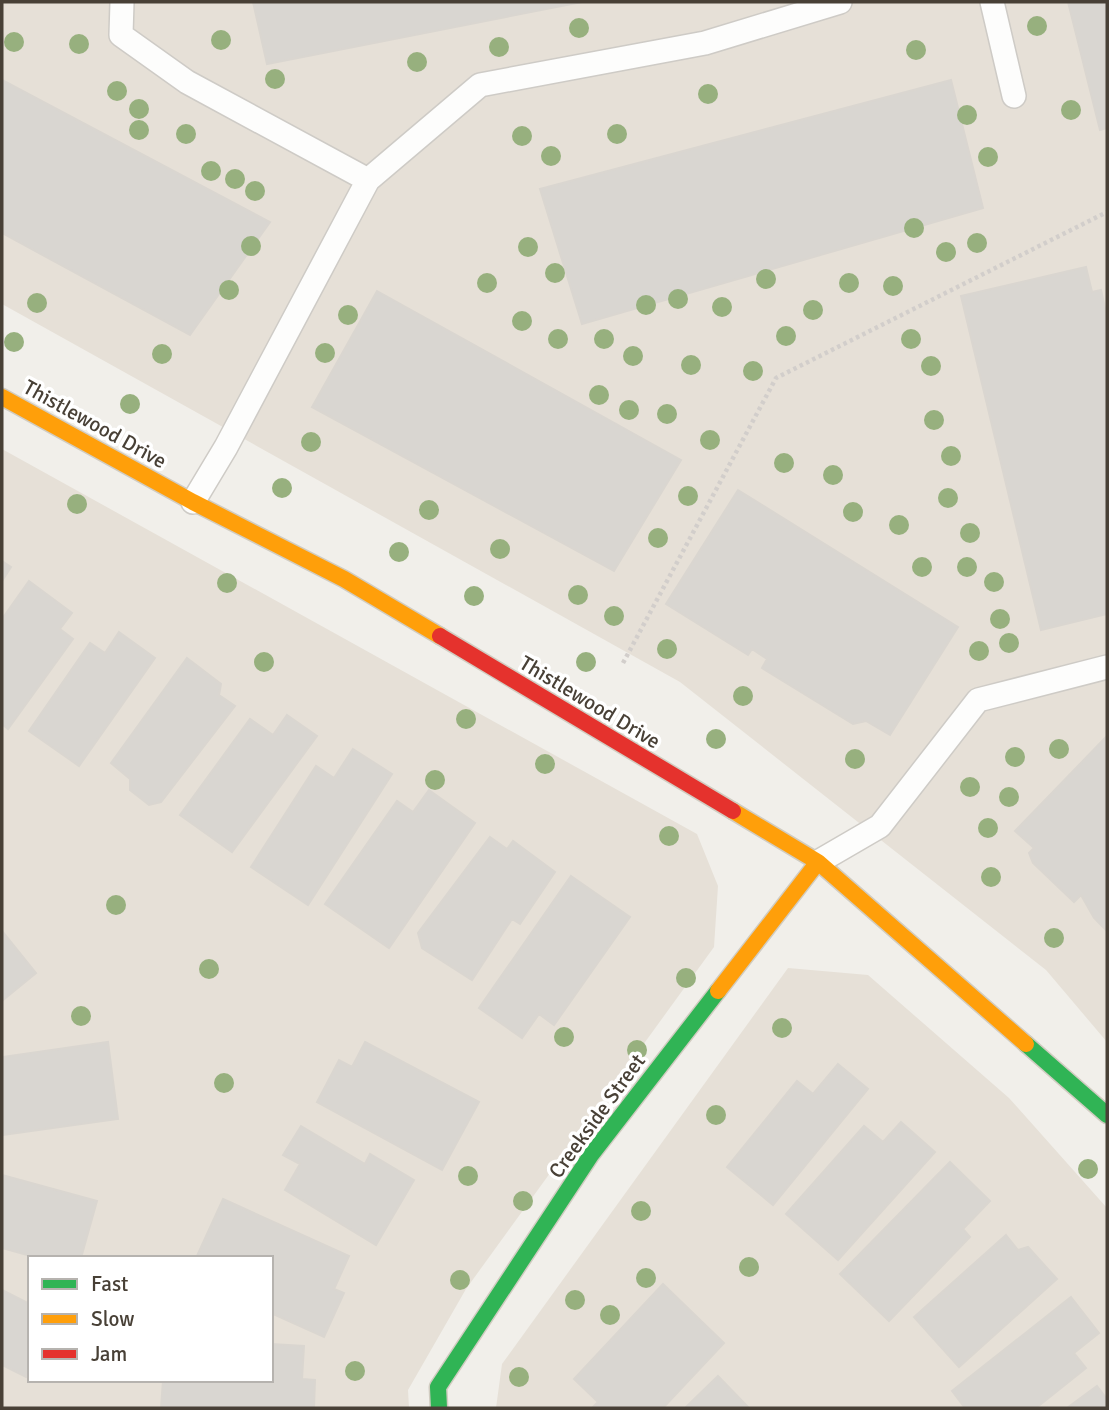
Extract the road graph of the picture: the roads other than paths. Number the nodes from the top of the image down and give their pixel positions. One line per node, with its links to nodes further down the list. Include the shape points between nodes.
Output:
1 (122, 2): 5 (lane, via 121,35 132,43 187,82)
2 (840, 2): 5 (lane, via 705,43 480,85)
3 (992, 2): 4 (lane)
4 (1014, 96)
5 (368, 180): 7 (lane)
6 (2, 397): 7 (street, Thistlewood Drive)
7 (193, 502): 9 (street, Thistlewood Drive, via 344,579)
8 (1107, 667): 9 (lane, via 978,700 880,826)
9 (818, 862): 10 (street, Thistlewood Drive); 11 (street, Creekside Street, via 591,1155 438,1387)
10 (1107, 1115)
11 (439, 1408)

